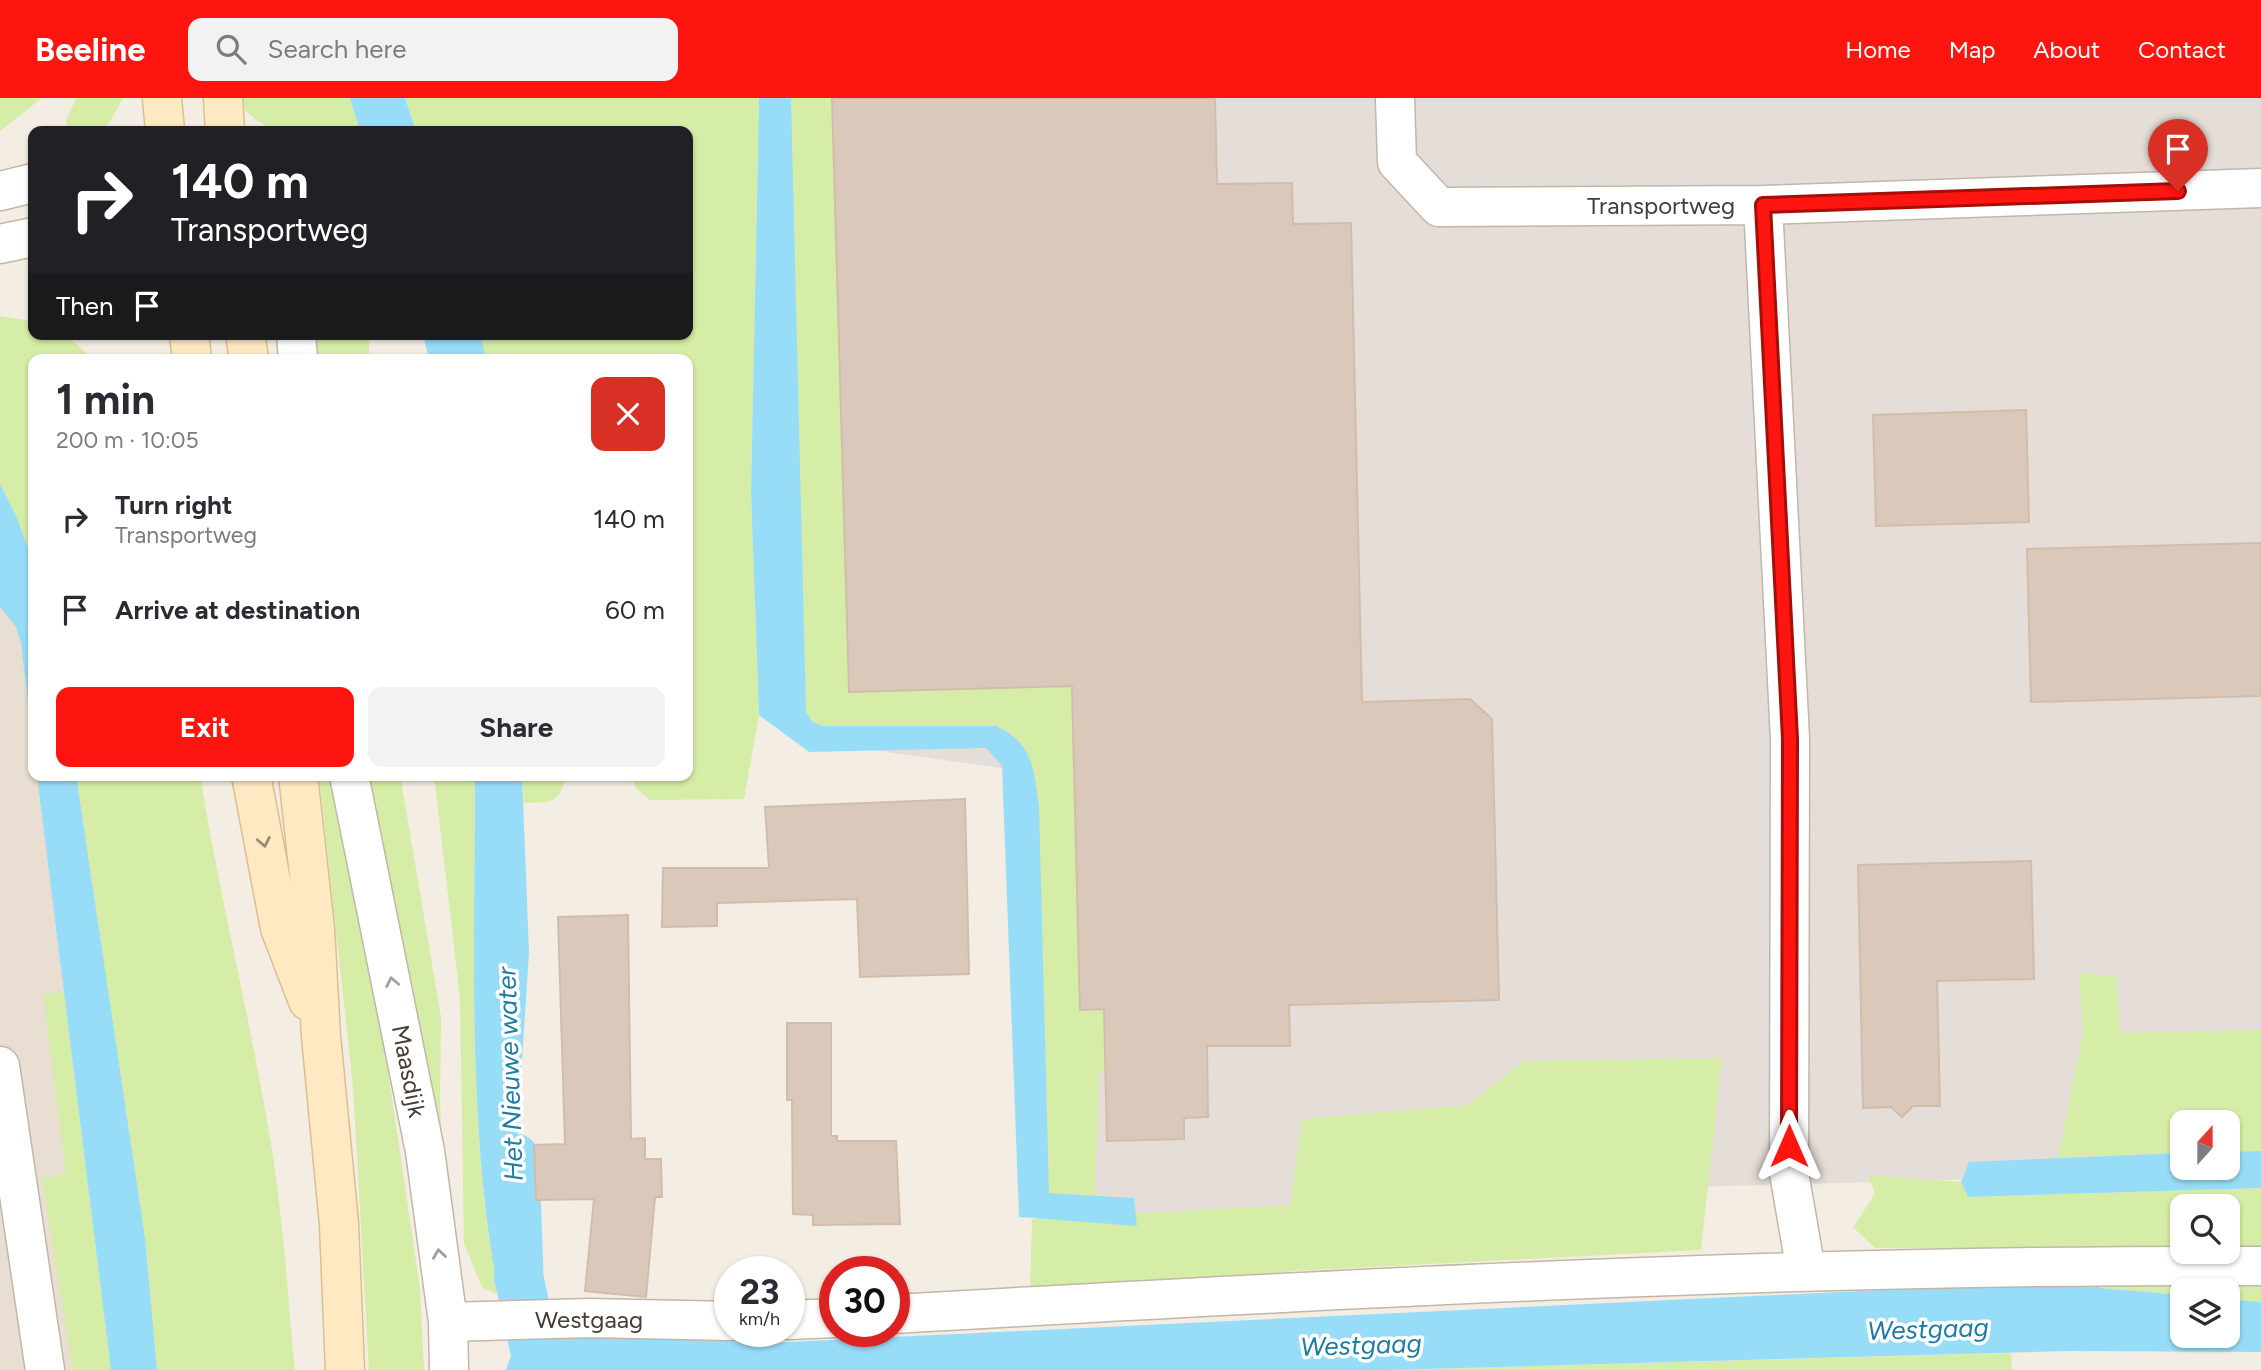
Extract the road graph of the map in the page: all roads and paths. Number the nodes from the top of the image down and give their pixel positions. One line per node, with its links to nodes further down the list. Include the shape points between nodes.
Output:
1 (162, 98): 4 (main road)
2 (223, 98): 5 (main road)
3 (1395, 98): 9 (street, Transportweg, via 1397,162 1439,207)
4 (165, 126)
5 (225, 126)
6 (28, 184): 8 (street)
7 (2261, 188): 9 (street, Transportweg)
8 (0, 191)
9 (1763, 205): 18 (street, via 1790,739 1789,1173)
10 (28, 238): 11 (street)
11 (0, 244)
12 (252, 781): 15 (main road, one-way to 15, via 280,928)
13 (299, 781): 15 (main road)
14 (350, 781): 21 (street, Maasdijk, one-way to 14, via 425,1151)
15 (321, 1036): 23 (main road, via 339,1224)
16 (0, 1066): 22 (street)
17 (2261, 1266): 18 (street)
18 (1806, 1271): 19 (street, via 1375,1287)
19 (910, 1313)
20 (714, 1321): 21 (street, Westgaag)
21 (448, 1322): 24 (street, Maasdijk)
22 (45, 1370)
23 (345, 1370)
24 (449, 1370)

